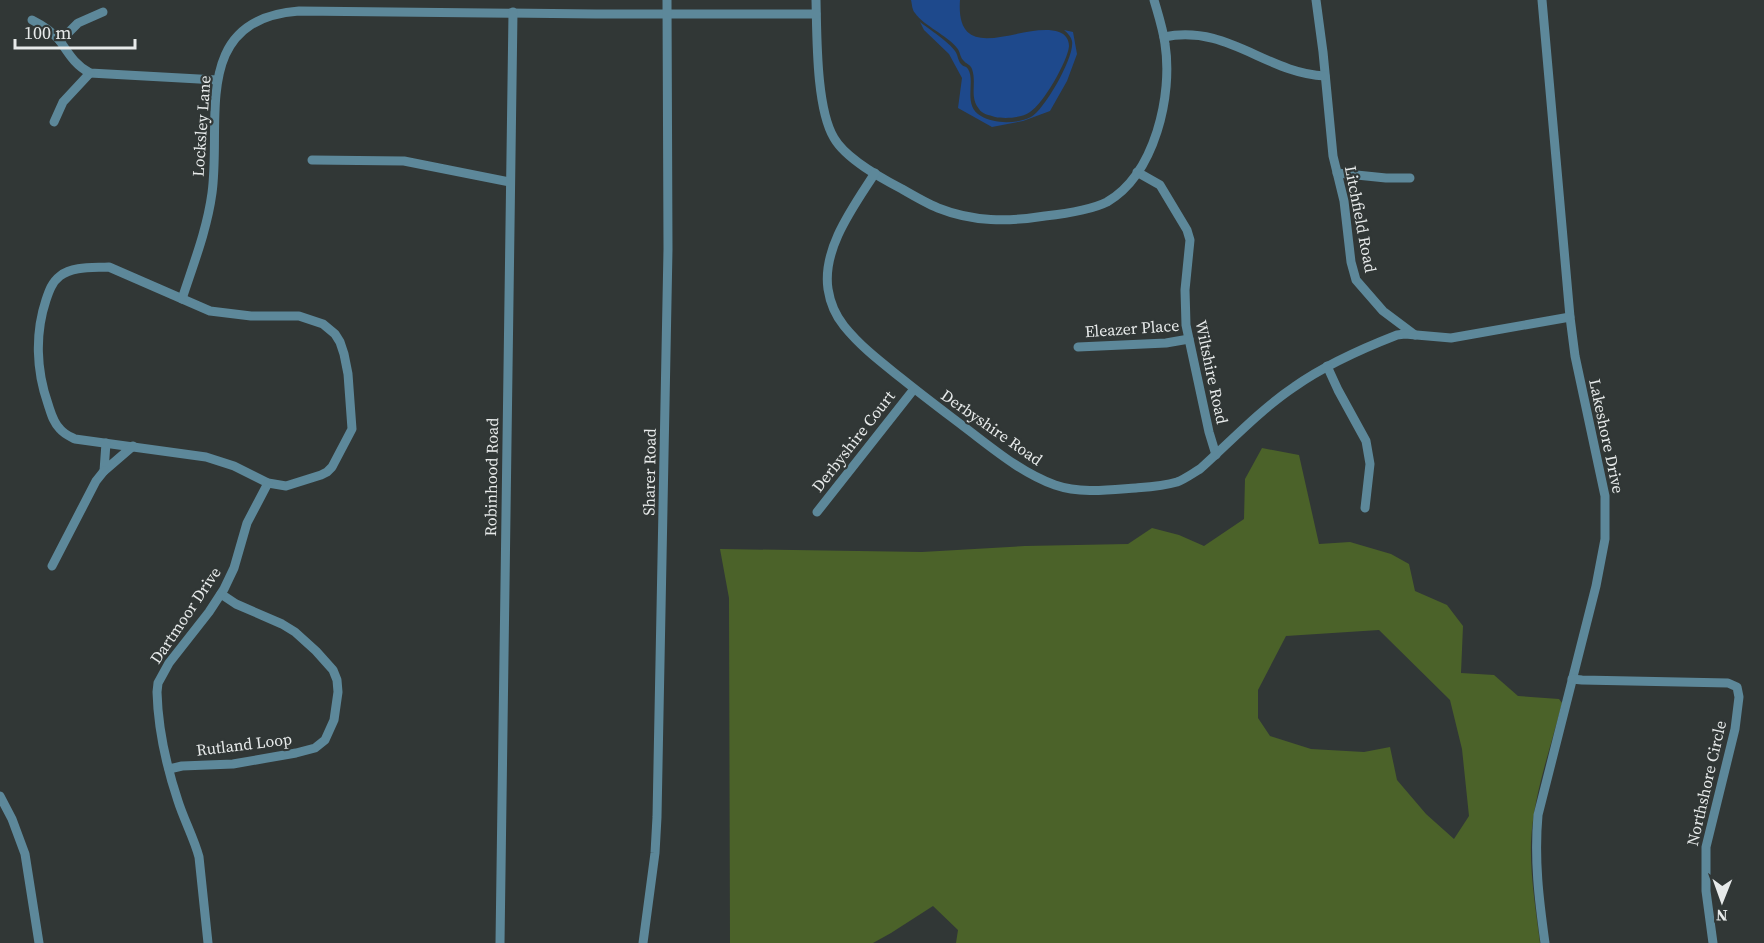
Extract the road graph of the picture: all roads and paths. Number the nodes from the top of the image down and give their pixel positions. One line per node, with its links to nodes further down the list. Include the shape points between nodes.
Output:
1 (290, 0): 7 (street)
2 (667, 0): 10 (street, Sharer Road)
3 (816, 0): 11 (street)
4 (1155, 0): 13 (street)
5 (1316, 0): 16 (street, Litchfield Road)
6 (1542, 0): 26 (street, Lakeshore Drive)
7 (291, 11): 9 (street, Locksley Lane); 17 (street, Locksley Lane, via 261,20 240,34 226,51)
8 (103, 12): 14 (street, via 78,23)
9 (513, 12): 10 (street, Locksley Lane); 24 (street, Robinhood Road)
10 (667, 14): 11 (street, Locksley Lane); 47 (street, Sharer Road, via 668,249 657,817)
11 (816, 14): 21 (street, via 826,122 841,147)
12 (32, 20): 14 (street)
13 (1164, 37): 16 (street, via 1200,34 1293,70); 20 (street, via 1164,102 1155,135)
14 (60, 41): 15 (street, via 80,68)
15 (90, 73): 17 (street); 18 (street, via 63,102)
16 (1325, 76): 22 (street, Litchfield Road)
17 (217, 80): 25 (street, Locksley Lane, via 210,210)
18 (54, 122)
19 (312, 160): 24 (street, via 404,161)
20 (1137, 172): 21 (street, via 1118,194 1100,205 994,221 940,209); 28 (street, Wiltshire Road, via 1160,185 1187,230)
21 (875, 173): 31 (street, Derbyshire Road, via 835,241 827,286 832,305 845,327 868,352)
22 (1337, 173): 23 (street); 27 (street, Litchfield Road, via 1356,280 1383,311)
23 (1410, 178)
24 (510, 182): 46 (street, Robinhood Road)
25 (182, 299): 32 (street, via 109,267 66,272 49,290 40,320 38,354 52,417 65,434 75,439); 36 (street, via 210,311 299,316 323,324 340,342 348,374 351,434 332,467 321,475 286,486)
26 (1570, 317): 27 (street, via 1450,338); 41 (street, Lakeshore Drive, via 1602,477 1606,517 1603,556)
27 (1415, 336): 30 (street, Derbyshire Road, via 1396,335)
28 (1188, 339): 29 (street, Eleazer Place); 34 (street, Wiltshire Road)
29 (1078, 347)
30 (1327, 366): 34 (street, Derbyshire Road, via 1280,398); 37 (street, via 1366,441 1370,464)
31 (914, 389): 34 (street, Derbyshire Road, via 1018,465 1067,488 1104,490 1175,482); 38 (street, Derbyshire Court)
32 (106, 443): 33 (street); 35 (street)
33 (133, 446): 35 (street); 36 (street, via 206,457)
34 (1216, 455)
35 (105, 471): 39 (street)
36 (268, 483): 40 (street, Dartmoor Drive, via 247,523 234,568)
37 (1365, 508)
38 (817, 512)
39 (52, 566)
40 (221, 594): 42 (street, Dartmoor Drive, via 169,663 158,684 160,734); 42 (street, Rutland Loop, via 282,624 316,651 337,680 334,720 325,740 315,748 259,760)
41 (1572, 679): 48 (street, Lakeshore Drive, via 1535,842); 49 (street, Northshore Circle, via 1728,683 1737,687 1734,738 1706,847 1706,891)
42 (169, 769): 45 (street, Dartmoor Drive, via 199,857)
43 (0, 796): 44 (street, via 25,854)
44 (39, 943)
45 (208, 943)
46 (500, 943)
47 (643, 943)
48 (1545, 943)
49 (1713, 943)

